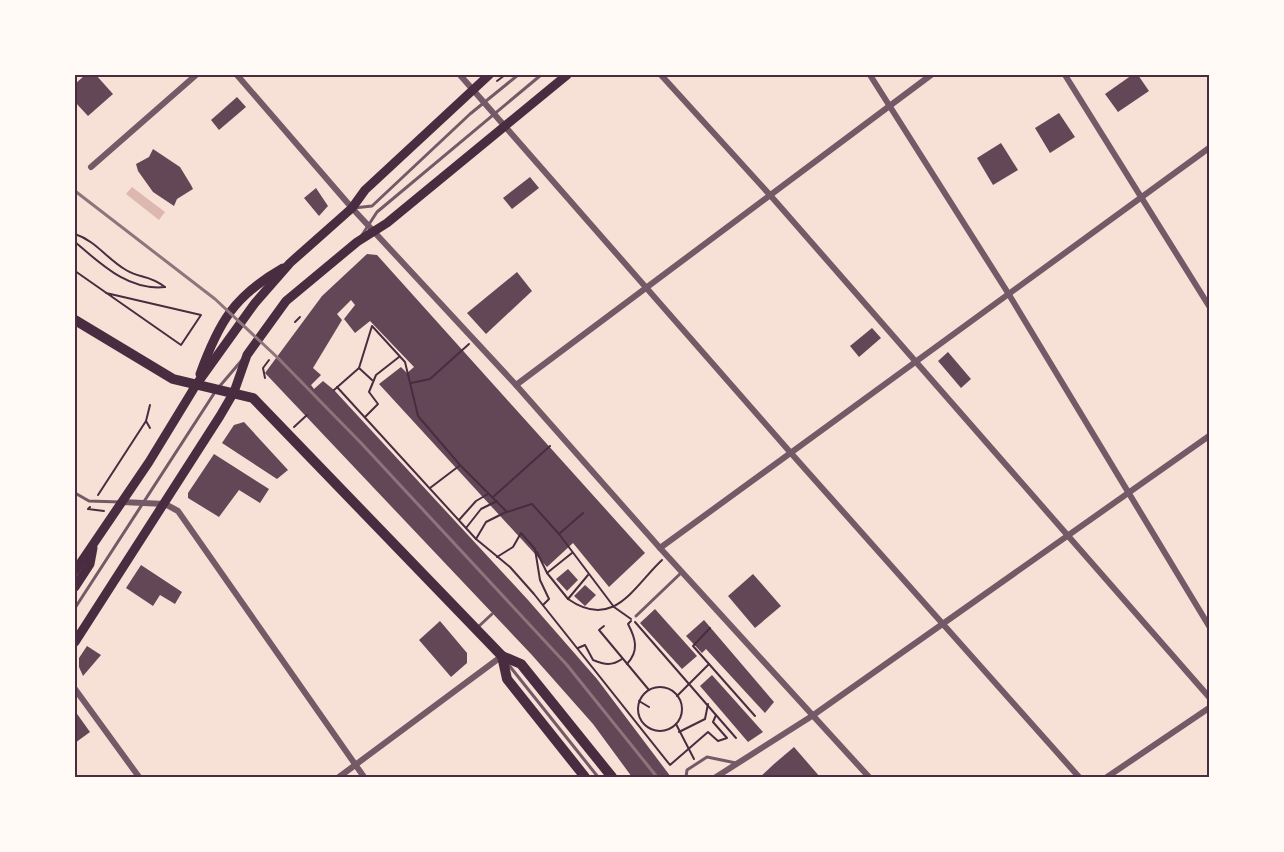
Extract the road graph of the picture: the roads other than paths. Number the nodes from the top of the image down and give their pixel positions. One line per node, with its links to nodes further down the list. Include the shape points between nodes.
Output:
1 (196, 75): 18 (street)
2 (237, 75): 21 (street)
3 (460, 75): 12 (street)
4 (518, 75): 13 (lane)
5 (541, 75): 15 (lane)
6 (567, 75): 16 (main road)
7 (661, 75): 19 (street)
8 (870, 75): 14 (street)
9 (932, 75): 14 (street)
10 (1065, 75): 20 (street)
11 (492, 79): 12 (main road)
12 (473, 89): 13 (street); 21 (main road, via 365,190)
13 (484, 103): 15 (street); 21 (lane, via 372,206)
14 (890, 106): 19 (street); 25 (street)
15 (494, 113): 16 (street); 22 (lane, via 377,212)
16 (504, 125): 22 (main road); 24 (street)
17 (1209, 148): 20 (street)
18 (91, 167)
19 (770, 195): 24 (street); 29 (street)
20 (1142, 196): 25 (street); 26 (street)
21 (352, 208): 22 (street); 23 (main road)
22 (371, 228): 28 (main road, via 286,301); 31 (street)
23 (290, 263): 30 (main road, via 255,303); 30 (main road, via 247,292 232,309 215,333)
24 (646, 287): 31 (street); 35 (street)
25 (1008, 293): 29 (street); 36 (street)
26 (1209, 306)
27 (75, 320): 30 (main road, via 155,370)
28 (247, 355): 32 (lane); 33 (main road)
29 (916, 361): 35 (street); 41 (street)
30 (196, 385): 32 (main road); 38 (main road)
31 (516, 385): 43 (street)
32 (217, 389): 33 (main road); 39 (lane)
33 (234, 393): 40 (main road); 52 (main road, via 253,398)
34 (1209, 436): 36 (street)
35 (790, 452): 43 (street); 50 (street)
36 (1129, 492): 41 (street); 51 (street)
37 (75, 493): 38 (lane, via 89,501)
38 (122, 502): 39 (street); 42 (main road)
39 (144, 503): 40 (street); 47 (lane)
40 (165, 504): 53 (main road); 59 (street, via 178,511)
41 (1067, 535): 50 (street); 56 (street)
42 (94, 546): 44 (main road); 46 (main road, via 90,564)
43 (660, 548): 45 (street)
44 (75, 571)
45 (682, 572): 49 (lane); 58 (street)
46 (75, 587)
47 (75, 608)
48 (492, 615): 52 (lane)
49 (636, 616)
50 (943, 623): 58 (street); 70 (street)
51 (1209, 626)
52 (476, 629): 54 (main road)
53 (75, 642)
54 (502, 656): 59 (street); 64 (main road, via 507,679); 65 (lane); 66 (main road, via 521,664)
55 (75, 689): 61 (street)
56 (1209, 697)
57 (1209, 708): 71 (street)
58 (812, 716): 60 (street); 69 (street)
59 (356, 764): 62 (street); 63 (street)
60 (738, 764): 67 (lane, via 707,757 687,771); 68 (street)
61 (139, 777)
62 (339, 777)
63 (364, 777)
64 (585, 777)
65 (598, 777)
66 (612, 777)
67 (686, 777)
68 (716, 777)
69 (868, 777)
70 (1079, 777)
71 (1107, 777)

